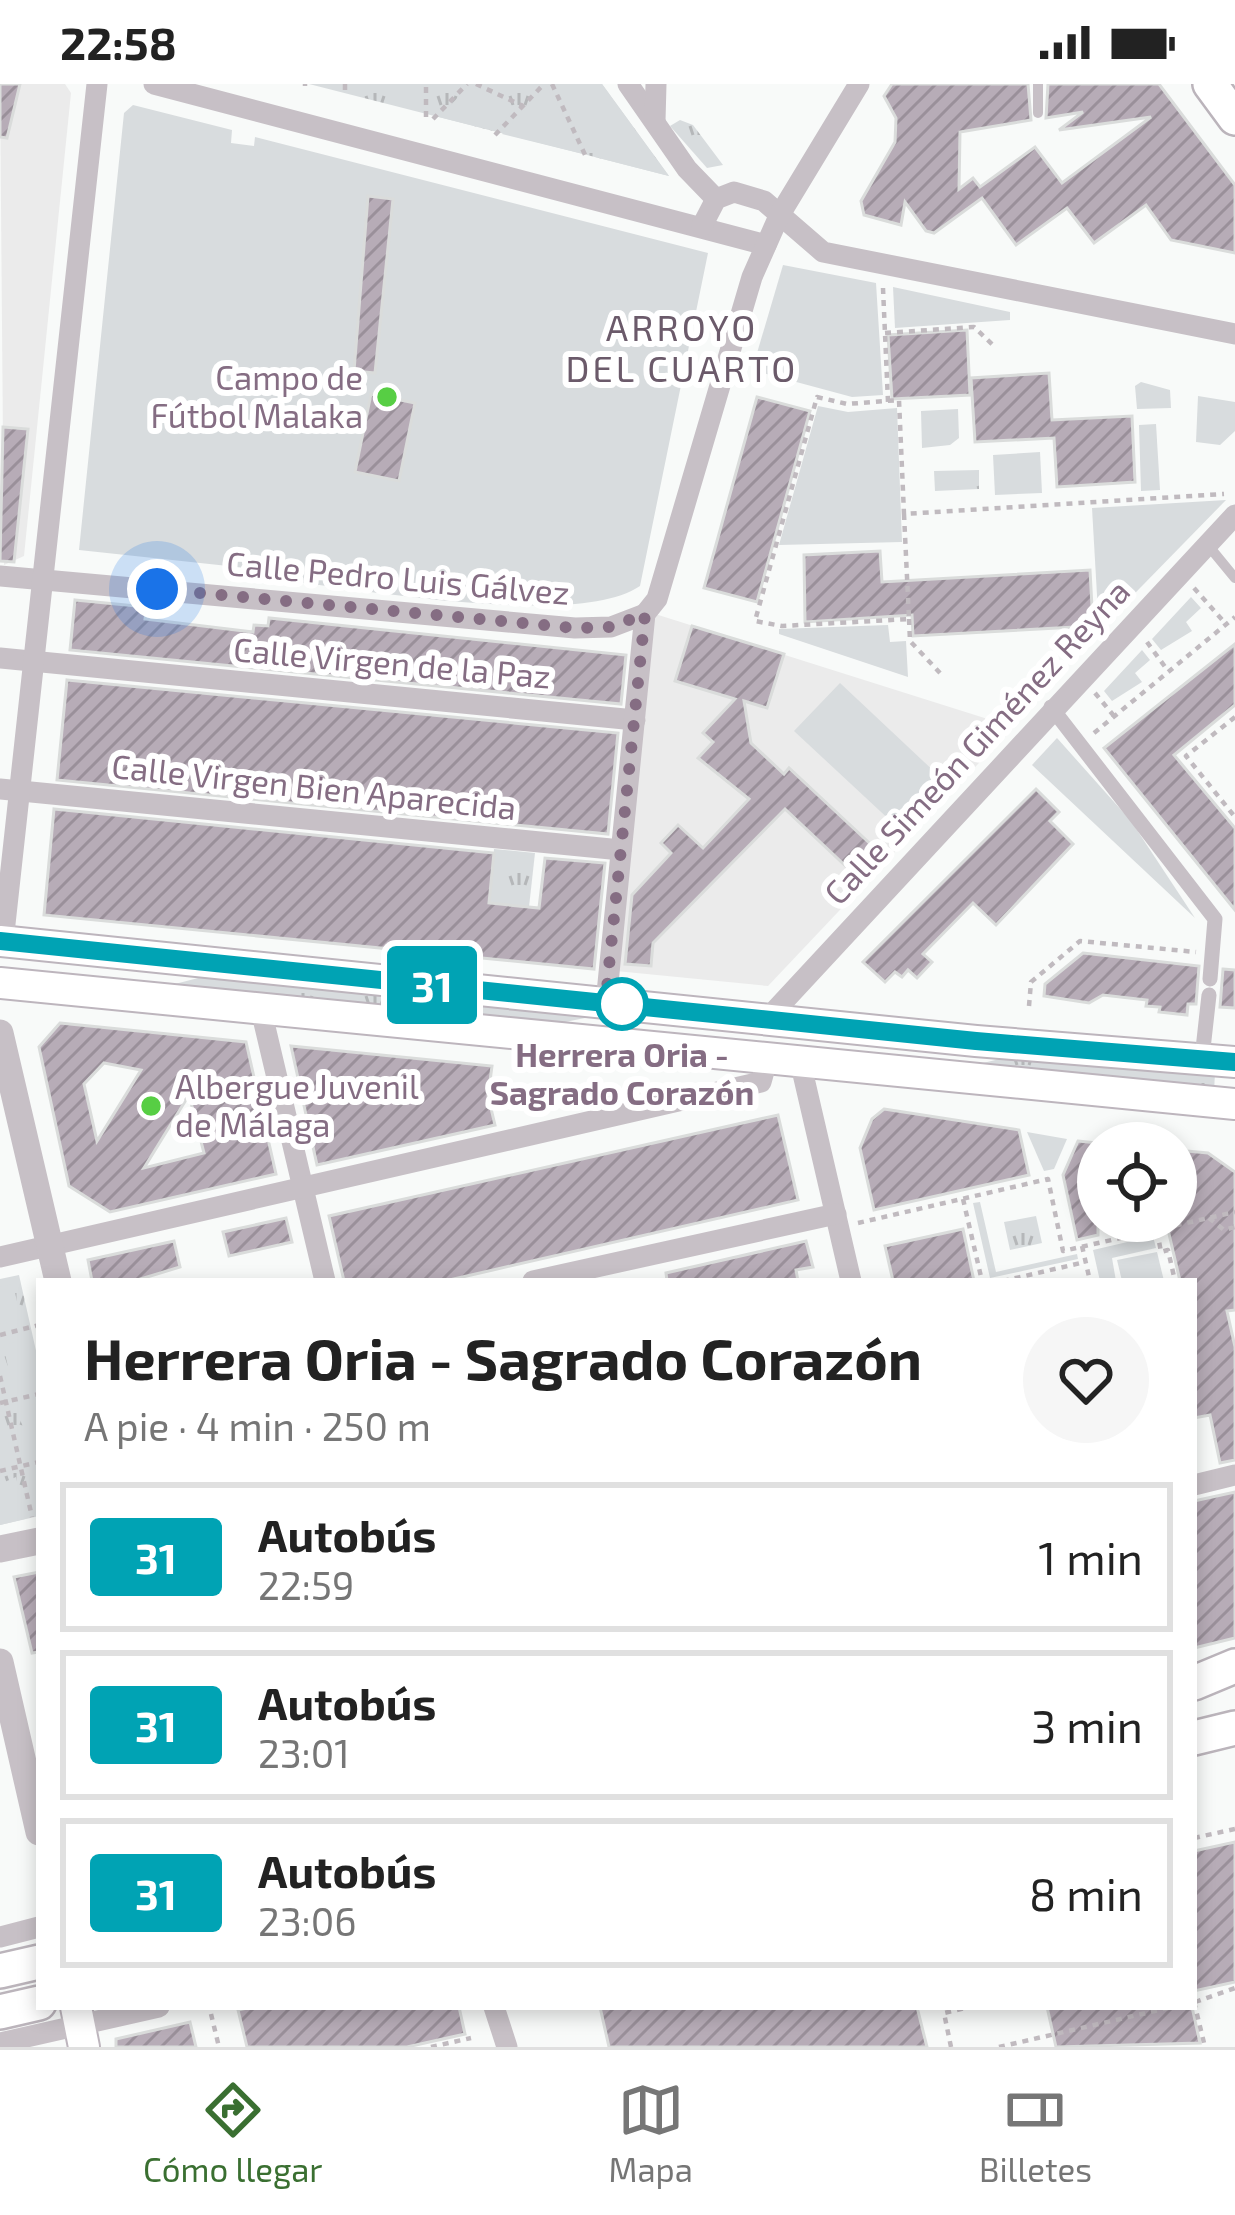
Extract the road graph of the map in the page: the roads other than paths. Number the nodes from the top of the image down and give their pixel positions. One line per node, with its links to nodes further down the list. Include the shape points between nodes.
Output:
1 (97, 84): 20 (street)
2 (154, 84): 13 (street)
3 (628, 84): 10 (street)
4 (656, 84): 10 (street)
5 (860, 84): 12 (street)
6 (1038, 84): 8 (lane)
7 (1210, 84): 9 (main road)
8 (1038, 113)
9 (1235, 118)
10 (655, 121): 11 (street)
11 (716, 199): 12 (street, via 734,192 764,201); 13 (street)
12 (778, 216): 14 (street); 15 (street, via 823,252)
13 (702, 226): 14 (street)
14 (766, 245): 21 (street, via 658,599)
15 (1235, 334)
16 (1234, 504): 17 (street, Calle Simeón Giménez Reyna)
17 (1207, 544): 19 (lane); 24 (street, Calle Simeón Giménez Reyna)
18 (0, 576): 20 (street, Calle Pedro Luis Gálvez)
19 (1235, 578)
20 (41, 579): 21 (street, Calle Pedro Luis Gálvez, via 575,628 611,627); 23 (street)
21 (645, 614): 25 (street)
22 (0, 658): 23 (street, Calle Virgen de la Paz)
23 (32, 662): 25 (street, Calle Virgen de la Paz); 26 (street)
24 (1052, 707): 32 (street, Calle Simeón Giménez Reyna); 37 (street, via 1215,919)
25 (634, 719): 27 (street)
26 (9, 790): 27 (street, Calle Virgen Bien Aparecida); 28 (street)
27 (621, 850): 30 (street)
28 (1, 951): 30 (main road)
29 (0, 982): 31 (main road)
30 (606, 1003): 32 (main road)
31 (261, 1010): 35 (main road); 41 (street)
32 (770, 1016): 34 (main road); 35 (main road, via 748,1039); 36 (main road)
33 (0, 1033): 43 (street)
34 (924, 1036): 37 (main road); 38 (main road, via 822,1045)
35 (705, 1049): 36 (main road)
36 (768, 1057): 38 (main road); 41 (street, via 761,1082)
37 (1202, 1058): 39 (main road)
38 (800, 1061): 40 (main road); 42 (street)
39 (1235, 1062)
40 (1235, 1104)
41 (302, 1188): 43 (street); 46 (street)
42 (837, 1221): 47 (street); 48 (street)
43 (50, 1245): 44 (street); 45 (street)
44 (0, 1257)
45 (57, 1278)
46 (324, 1278)
47 (548, 1278)
48 (850, 1278)
49 (1235, 1475): 50 (street)
50 (1197, 1484)
51 (36, 1530): 52 (street)
52 (0, 1550)
53 (0, 1662): 60 (street)
54 (1235, 1666): 55 (main road)
55 (1197, 1681)
56 (1235, 1684): 57 (main road)
57 (1197, 1692)
58 (1235, 1728): 59 (main road)
59 (1197, 1737)
60 (36, 1819)
61 (36, 1928): 62 (street)
62 (0, 1937)
63 (36, 1963): 64 (main road)
64 (0, 1971)
65 (36, 2004): 68 (main road)
66 (147, 2010): 69 (street)
67 (495, 2010): 71 (street)
68 (0, 2012)
69 (80, 2026): 70 (street)
70 (0, 2043)
71 (507, 2047)

